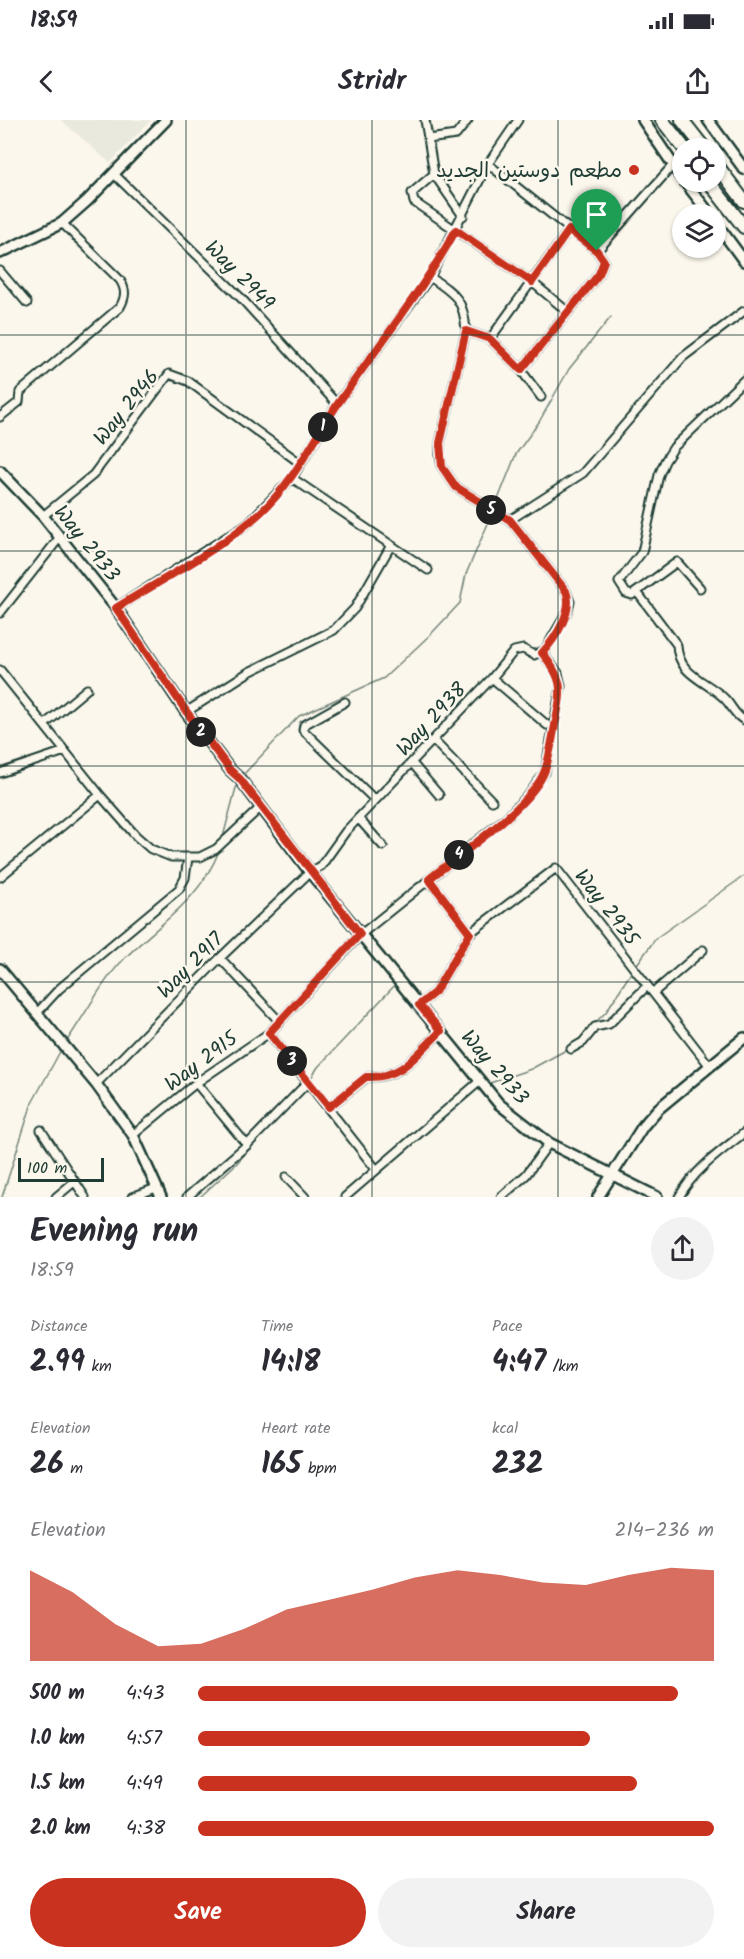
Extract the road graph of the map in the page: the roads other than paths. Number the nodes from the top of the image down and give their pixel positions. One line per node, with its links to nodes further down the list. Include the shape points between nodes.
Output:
1 (166, 120): 16 (street)
2 (425, 120): 11 (street)
3 (468, 120): 11 (street, via 456,135)
4 (518, 120): 13 (street)
5 (662, 120): 9 (highway)
6 (682, 120): 10 (highway)
7 (709, 120): 15 (street)
8 (643, 122): 12 (street)
9 (676, 138)
10 (696, 138)
11 (428, 139): 17 (street)
12 (672, 162)
13 (488, 164): 23 (street); 27 (street)
14 (672, 167): 30 (street)
15 (744, 169)
16 (114, 174): 24 (street); 43 (street, Way 2949, via 241,298)
17 (434, 174): 23 (street); 26 (street, via 414,189 412,197)
18 (726, 177): 21 (highway)
19 (693, 192): 22 (street)
20 (717, 192): 25 (highway)
21 (744, 201)
22 (702, 204)
23 (463, 216): 26 (street)
24 (62, 223): 29 (street); 44 (street, via 120,279 125,298 120,307 20,392 18,402)
25 (744, 227)
26 (456, 230): 33 (street); 34 (street)
27 (569, 230): 30 (street); 34 (street)
28 (726, 236): 31 (street)
29 (1, 249)
30 (597, 251): 37 (street, via 604,261 599,274)
31 (744, 261)
32 (0, 271): 35 (street)
33 (430, 277): 38 (street, via 459,299); 43 (street)
34 (532, 282): 37 (street); 39 (street)
35 (27, 303)
36 (744, 311): 49 (street, via 683,357 583,473)
37 (568, 312): 40 (street)
38 (466, 331): 39 (street); 49 (street, via 440,443 441,461 456,487)
39 (490, 339): 40 (street)
40 (521, 370): 42 (street)
41 (744, 380): 54 (street, via 674,447 665,461 642,552 619,578 626,593)
42 (541, 398)
43 (337, 404): 45 (street)
44 (0, 417)
45 (300, 463): 47 (street); 48 (street, Way 2946, via 188,381 169,374 93,475)
46 (0, 471): 48 (street, Way 2933)
47 (292, 477): 51 (street); 55 (street, via 247,524)
48 (43, 516): 50 (street, Way 2933)
49 (510, 520): 57 (street, via 563,586 570,602)
50 (60, 537): 55 (street, Way 2933); 56 (street)
51 (390, 547): 52 (street); 62 (street, via 355,608 334,630 249,672)
52 (428, 570)
53 (700, 588): 54 (street, via 677,562)
54 (637, 592): 63 (street, via 676,645 694,679 712,687)
55 (116, 608): 62 (street, Way 2933)
56 (0, 613)
57 (542, 653): 59 (street, Way 2938, via 514,651); 80 (street, Way 2915, via 558,673 561,686 545,772 507,816)
58 (0, 670): 64 (street)
59 (492, 678): 65 (street); 66 (street, Way 2938)
60 (87, 689): 64 (street)
61 (345, 702): 72 (street, via 304,725 303,730)
62 (186, 711): 74 (street, Way 2933)
63 (744, 720)
64 (44, 725): 67 (street)
65 (547, 725)
66 (433, 740): 68 (street, Way 2938); 73 (street)
67 (65, 751): 69 (street); 70 (street)
68 (412, 763): 71 (street); 72 (street, Way 2938)
69 (0, 772)
70 (100, 795): 77 (street, via 142,843 160,854); 79 (street)
71 (439, 795)
72 (375, 800): 75 (street, Way 2938)
73 (492, 801)
74 (260, 808): 77 (street, via 216,849); 78 (street, Way 2933)
75 (358, 818): 76 (street); 78 (street, Way 2938, via 321,866)
76 (383, 846)
77 (188, 858): 89 (street, via 179,889 59,989)
78 (310, 872): 82 (street, Way 2933); 84 (street, Way 2917)
79 (0, 877)
80 (429, 879): 81 (street); 82 (street, Way 2915)
81 (470, 933): 86 (street, Way 2935, via 556,868); 88 (street, Way 2935, via 435,992)
82 (360, 934): 88 (street, Way 2933); 90 (street, Way 2915)
83 (703, 950): 87 (street)
84 (220, 958): 90 (street); 99 (street, Way 2917)
85 (0, 969): 89 (street)
86 (647, 986): 87 (street, Way 2935); 94 (street, via 609,1024 593,1029)
87 (653, 993): 95 (street, Way 2935)
88 (419, 1005): 91 (street, Way 2933)
89 (37, 1013): 99 (street)
90 (280, 1022): 92 (street, Way 2915)
91 (441, 1031): 96 (street, Way 2933); 100 (street, via 399,1071 382,1078 366,1077)
92 (269, 1033): 97 (street); 98 (street, Way 2915)
93 (744, 1038): 95 (street)
94 (571, 1049)
95 (709, 1065): 107 (street, via 658,1108)
96 (480, 1081): 104 (street, Way 2933, via 517,1120); 106 (street)
97 (308, 1082): 100 (street); 105 (street)
98 (196, 1083): 103 (street, Way 2915); 105 (street)
99 (96, 1084): 103 (street)
100 (329, 1107): 106 (street)
101 (41, 1130): 109 (street)
102 (744, 1133): 121 (street, via 704,1164)
103 (134, 1135): 110 (street)
104 (549, 1143): 107 (street, Way 2933); 118 (street, via 526,1174)
105 (247, 1144): 115 (street)
106 (375, 1168): 117 (street)
107 (612, 1173): 119 (street); 120 (street, Way 2933)
108 (286, 1177): 116 (street)
109 (74, 1182): 111 (street); 112 (street)
110 (156, 1188): 113 (street); 114 (street)
111 (56, 1197)
112 (85, 1197)
113 (132, 1197)
114 (161, 1197)
115 (187, 1197)
116 (305, 1197)
117 (345, 1197)
118 (501, 1197)
119 (598, 1197)
120 (657, 1197)
121 (679, 1197)

